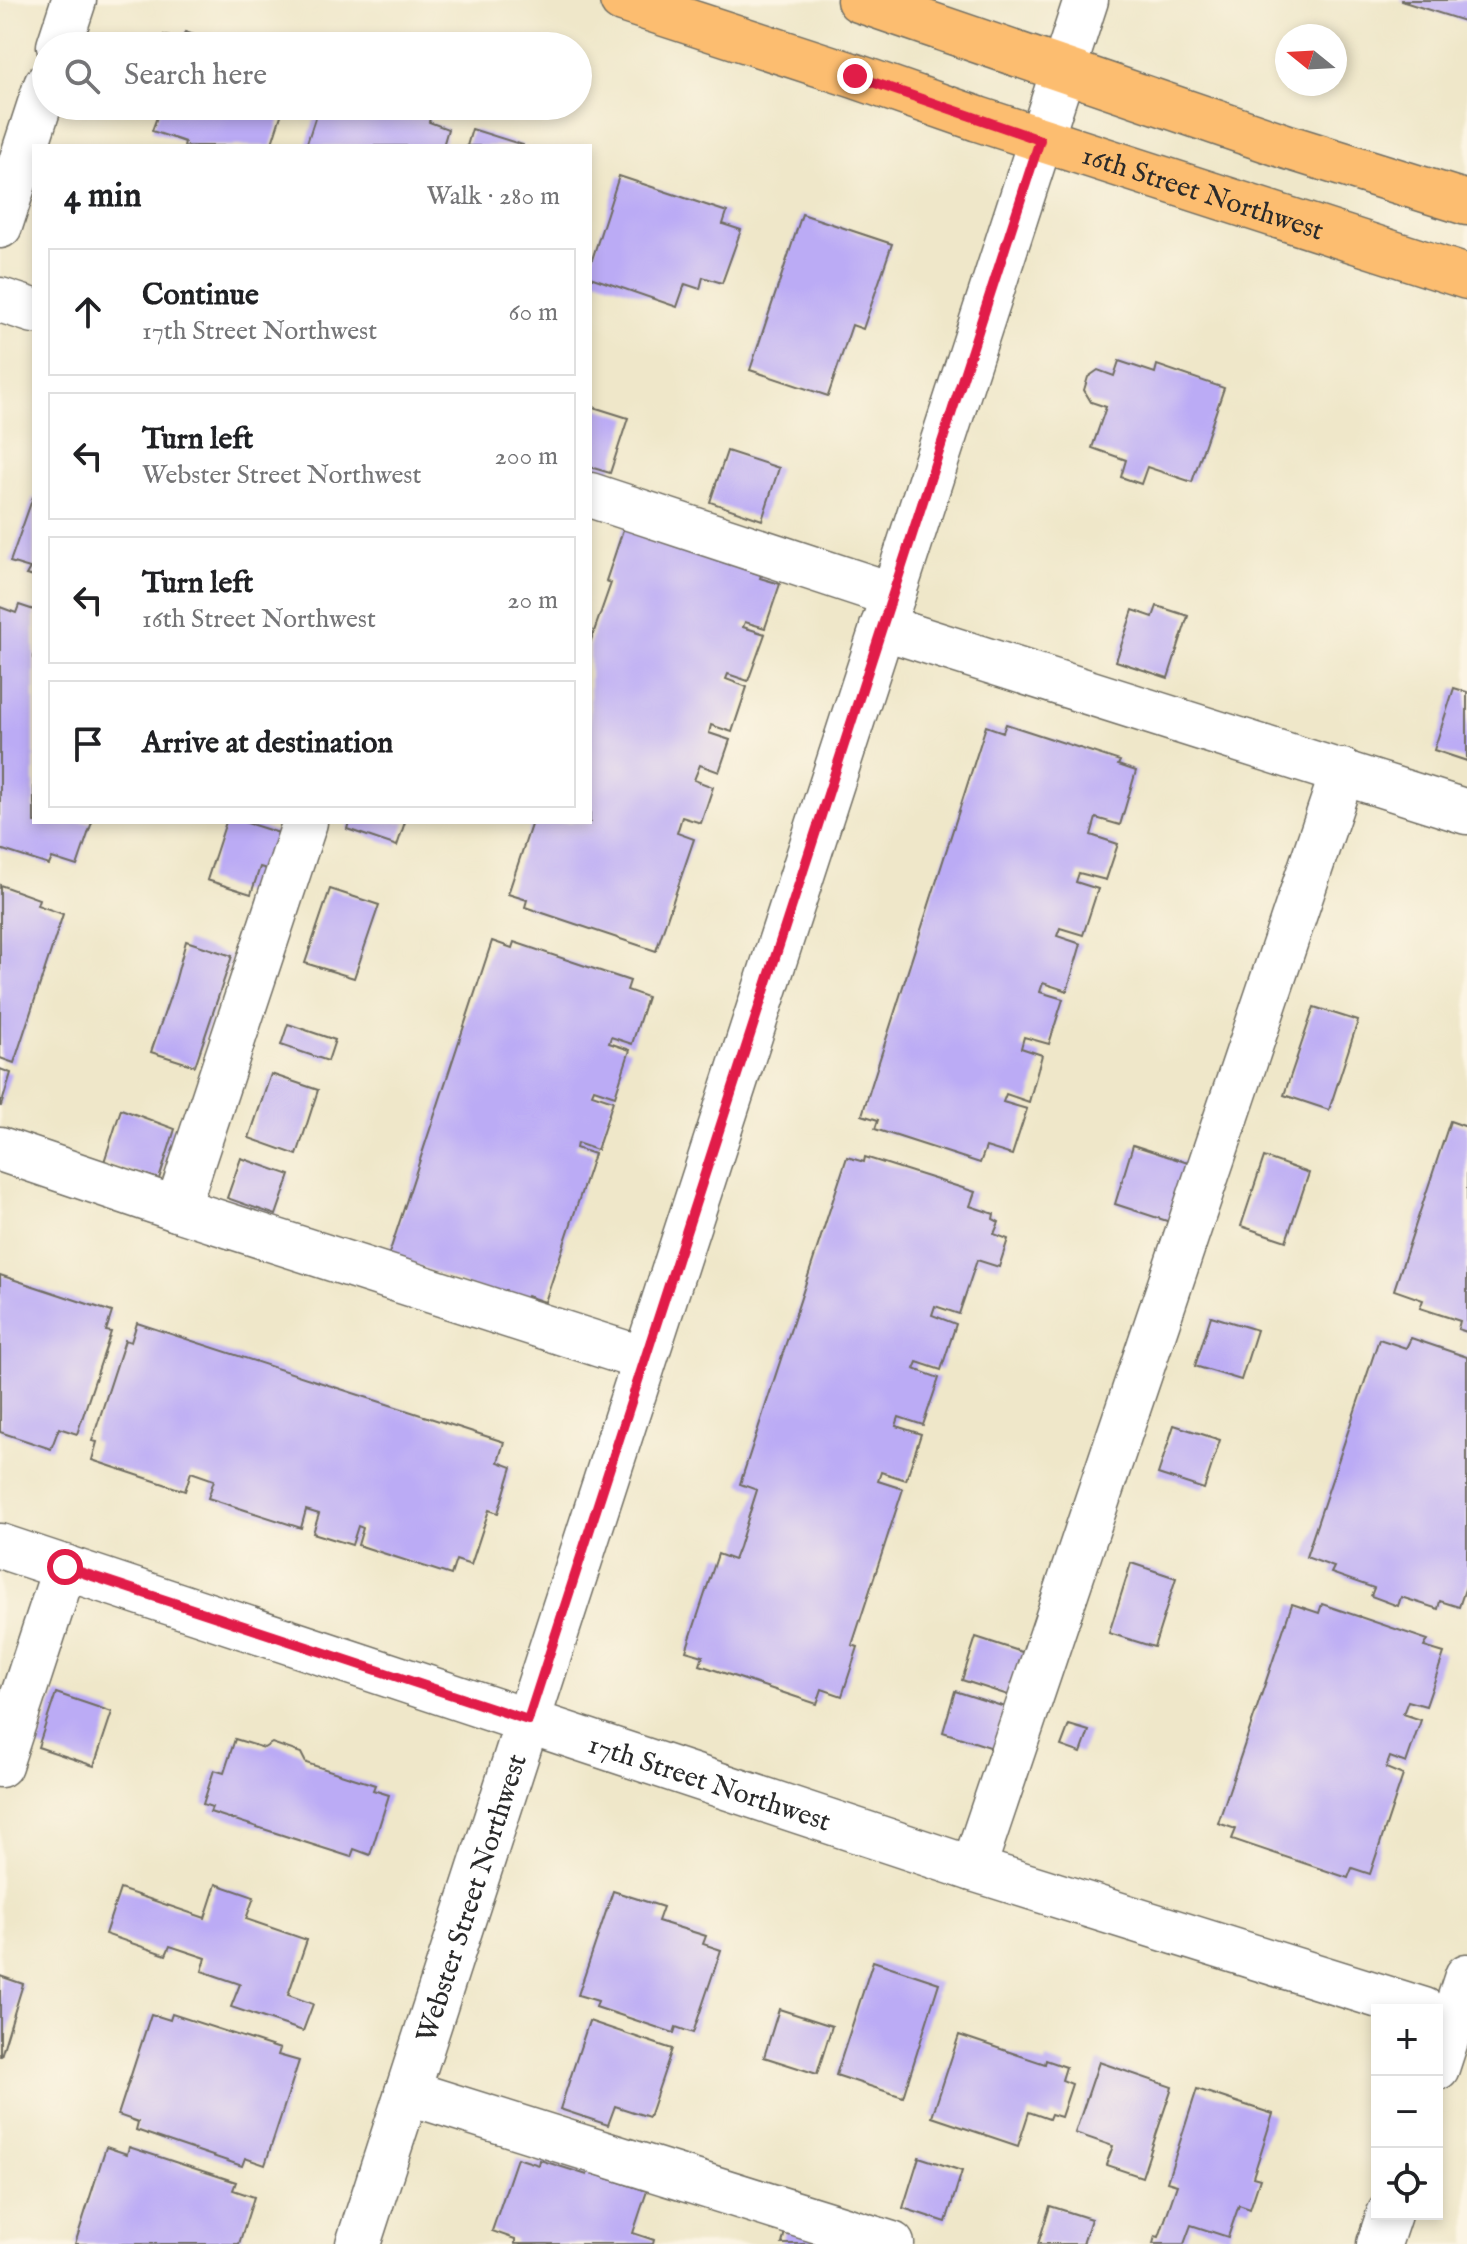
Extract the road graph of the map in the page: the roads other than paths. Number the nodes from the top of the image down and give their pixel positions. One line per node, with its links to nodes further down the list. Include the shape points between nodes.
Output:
1 (74, 0): 5 (street)
2 (622, 0): 8 (main road, 16th Street Northwest)
3 (859, 0): 6 (main road)
4 (1086, 0): 6 (street, Webster Street Northwest)
5 (64, 32)
6 (1063, 69): 8 (street, Webster Street Northwest); 9 (main road)
7 (35, 120): 10 (street)
8 (1040, 140): 11 (main road, 16th Street Northwest); 15 (street, Webster Street Northwest)
9 (1467, 203)
10 (0, 226)
11 (1467, 277)
12 (0, 300): 13 (street)
13 (32, 310)
14 (592, 496): 15 (street)
15 (887, 611): 16 (street); 21 (street, Webster Street Northwest)
16 (1343, 771): 17 (street); 26 (street)
17 (1467, 812)
18 (304, 824): 20 (street)
19 (0, 1149): 20 (street)
20 (177, 1209): 21 (street)
21 (644, 1359): 24 (street, Webster Street Northwest)
22 (0, 1546): 23 (street, 17th Street Northwest)
23 (65, 1567): 24 (street, 17th Street Northwest); 25 (street)
24 (528, 1720): 26 (street, 17th Street Northwest); 29 (street, Webster Street Northwest)
25 (0, 1765)
26 (973, 1869): 28 (street, 17th Street Northwest)
27 (1467, 1976): 28 (street)
28 (1445, 2016)
29 (407, 2092): 31 (street); 32 (street, Webster Street Northwest)
30 (1387, 2220): 33 (street)
31 (877, 2242)
32 (358, 2244)
33 (1379, 2244)

